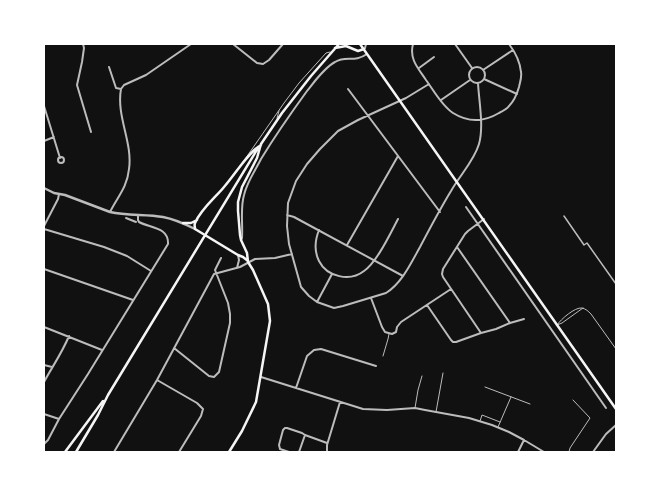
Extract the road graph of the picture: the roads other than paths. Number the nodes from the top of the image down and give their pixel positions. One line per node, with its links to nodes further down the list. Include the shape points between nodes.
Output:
1 (84, 44): 35 (street, via 77,85)
2 (191, 44): 26 (street, via 146,75 124,85)
3 (233, 44): 4 (street, via 257,63 263,64)
4 (283, 44)
5 (339, 44): 11 (main road)
6 (360, 44): 12 (main road)
7 (366, 44): 12 (street)
8 (413, 44): 19 (street, via 413,59)
9 (455, 44): 18 (street)
10 (509, 44): 13 (street)
11 (336, 48): 12 (main road, via 344,46 358,51); 14 (main road)
12 (364, 50): 15 (main road)
13 (513, 50): 20 (street); 27 (street, via 520,63 521,73)
14 (332, 52): 31 (lane, via 326,53); 34 (main road)
15 (367, 54): 29 (main road); 64 (street, via 357,59 345,58 327,68 280,129 255,170 243,196)
16 (434, 57): 19 (street)
17 (109, 67): 26 (street, via 116,88)
18 (472, 68): 20 (street, via 479,67); 22 (street, via 468,75)
19 (418, 69): 24 (street)
20 (484, 70): 21 (street)
21 (484, 79): 23 (street); 27 (street)
22 (470, 80): 23 (street); 28 (street)
23 (478, 83): 33 (street)
24 (429, 84): 28 (street); 29 (street)
25 (348, 89): 32 (street)
26 (121, 90): 46 (street, via 119,98 130,165 124,188)
27 (517, 94): 33 (street, via 503,111 491,118)
28 (441, 100): 33 (street, via 458,116)
29 (400, 102): 32 (street); 42 (main road)
30 (44, 106): 36 (street)
31 (279, 110): 34 (lane); 41 (lane)
32 (368, 115): 39 (street); 51 (street, via 338,131 307,164 293,187)
33 (480, 120): 42 (street, via 481,134 477,150)
34 (277, 121): 38 (main road)
35 (91, 132)
36 (54, 137): 37 (street); 40 (street)
37 (44, 140)
38 (261, 144): 41 (main road); 64 (main road, via 238,202); 106 (main road)
39 (398, 156): 47 (street); 65 (street)
40 (60, 158)
41 (242, 164): 55 (main road)
42 (456, 182): 47 (street); 56 (main road)
43 (44, 188): 44 (street)
44 (59, 194): 46 (street); 60 (street)
45 (466, 207): 59 (street)
46 (110, 212): 48 (street)
47 (440, 212): 77 (street)
48 (123, 214): 49 (street); 54 (street, via 123,217)
49 (130, 214): 50 (street); 54 (street)
50 (138, 215): 58 (street, via 163,217); 74 (street, via 139,222 164,232 168,239)
51 (287, 215): 63 (street); 67 (street)
52 (564, 216): 78 (street)
53 (398, 219): 70 (street)
54 (130, 220): 57 (street)
55 (197, 220): 58 (main road); 62 (main road)
56 (484, 220): 59 (street); 87 (main road)
57 (136, 222)
58 (183, 223): 62 (street)
59 (477, 223): 66 (street, via 465,234); 112 (street)
60 (44, 226)
61 (44, 229): 74 (street, via 127,256)
62 (195, 229): 68 (main road)
63 (319, 230): 65 (street); 76 (street, via 315,243 317,256)
64 (241, 240): 71 (main road)
65 (347, 245): 70 (street)
66 (457, 247): 79 (street, via 442,274); 86 (street)
67 (292, 254): 71 (street); 82 (street, via 301,287)
68 (238, 255): 71 (main road); 72 (street)
69 (221, 258): 75 (street)
70 (375, 260): 76 (street, via 370,267 355,276); 77 (street)
71 (248, 262): 72 (street); 101 (main road, via 270,310)
72 (237, 268): 75 (street)
73 (44, 269): 81 (street)
74 (151, 271): 81 (street)
75 (216, 273): 92 (street); 92 (street, via 230,314 219,372 214,377 209,376)
76 (332, 274): 82 (street)
77 (403, 276): 80 (street, via 391,290)
78 (616, 284)
79 (451, 289): 83 (street); 90 (street)
80 (372, 298): 82 (street, via 334,308); 89 (street, via 382,327)
81 (133, 300): 94 (street)
82 (317, 302)
83 (426, 305): 89 (street, via 401,322 396,332); 90 (street, via 453,342)
84 (583, 308): 87 (lane); 87 (lane, via 560,320); 93 (lane, via 591,314)
85 (524, 319): 86 (street)
86 (510, 323): 90 (street)
87 (557, 325): 113 (main road)
88 (44, 327): 91 (street)
89 (389, 333): 95 (lane)
90 (481, 333)
91 (69, 336): 94 (street); 98 (street)
92 (174, 348): 102 (street)
93 (616, 349)
94 (102, 350): 116 (street)
95 (382, 356)
96 (44, 364): 98 (street)
97 (376, 366): 105 (street, via 321,349 314,350 307,356)
98 (52, 368): 103 (street)
99 (443, 373): 114 (lane)
100 (422, 376): 111 (lane)
101 (260, 377): 105 (street); 129 (main road, via 254,407)
102 (157, 380): 127 (street); 128 (street, via 203,409)
103 (44, 382)
104 (485, 387): 107 (lane)
105 (296, 388): 109 (street)
106 (108, 395): 125 (main road); 126 (main road)
107 (511, 396): 110 (lane); 118 (lane)
108 (573, 400): 135 (lane, via 590,418)
109 (340, 402): 111 (street, via 371,410); 123 (street)
110 (530, 404)
111 (415, 408): 114 (street)
112 (606, 408)
113 (616, 409)
114 (436, 412): 117 (street)
115 (44, 414): 116 (street)
116 (59, 419): 124 (street)
117 (480, 422): 118 (lane, via 482,415); 120 (street)
118 (500, 422): 120 (lane)
119 (616, 425): 136 (street)
120 (498, 428): 122 (street)
121 (305, 435): 123 (street); 130 (street, via 288,428 283,430 280,449); 131 (street)
122 (524, 440): 133 (street); 134 (street)
123 (327, 443): 132 (street)
124 (44, 444)
125 (65, 452)
126 (76, 452)
127 (114, 452)
128 (179, 452)
129 (229, 452)
130 (290, 452)
131 (299, 452)
132 (327, 452)
133 (518, 452)
134 (544, 452)
135 (569, 452)
136 (593, 452)

